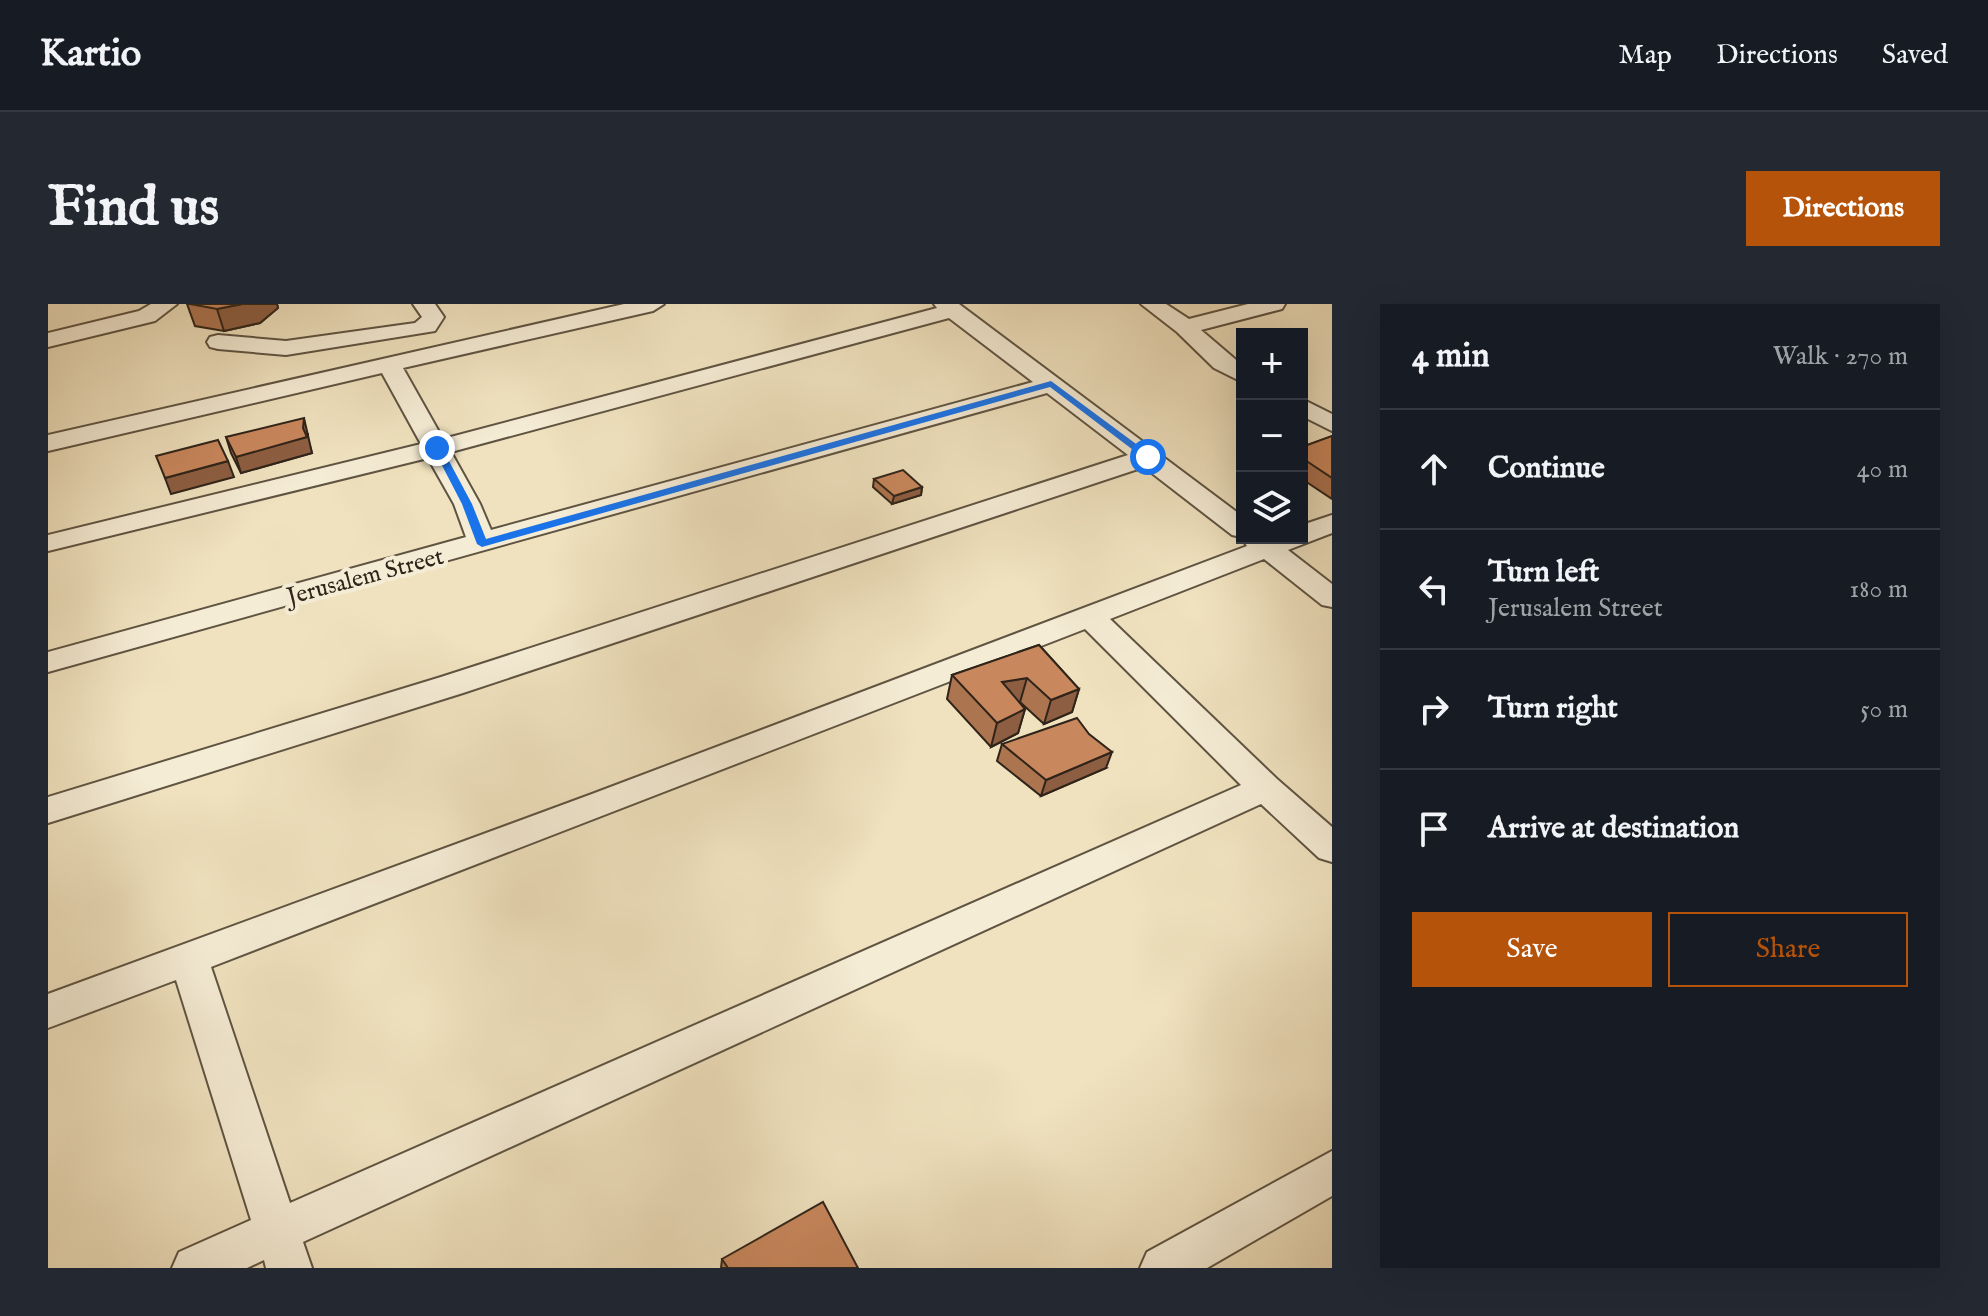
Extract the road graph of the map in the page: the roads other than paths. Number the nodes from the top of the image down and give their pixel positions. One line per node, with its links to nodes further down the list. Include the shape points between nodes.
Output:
1 (166, 304): 8 (street, via 147,316)
2 (424, 304): 9 (street, via 433,317 419,329 286,348)
3 (653, 304): 10 (street)
4 (1152, 304): 7 (street)
5 (1274, 304): 7 (street)
6 (949, 307): 12 (street); 18 (street)
7 (1185, 327): 11 (street)
8 (48, 340)
9 (218, 342)
10 (390, 366): 17 (street); 18 (street)
11 (1236, 371)
12 (1051, 384): 19 (street); 24 (street, Jerusalem Street)
13 (1332, 398): 14 (street)
14 (1308, 406)
15 (1308, 409): 16 (street)
16 (1332, 424)
17 (48, 443)
18 (437, 448): 23 (street); 24 (street)
19 (1148, 457): 20 (street); 31 (street, via 452,685)
20 (1236, 518)
21 (1332, 523): 22 (street)
22 (1308, 533)
23 (48, 543)
24 (482, 544): 29 (street, Jerusalem Street)
25 (1251, 544): 28 (street)
26 (1271, 544): 27 (street)
27 (1332, 598)
28 (1089, 616): 30 (street); 33 (street)
29 (48, 662)
30 (1265, 788): 32 (street); 36 (street)
31 (48, 810)
32 (1332, 848)
33 (189, 959): 34 (street); 36 (street)
34 (48, 1011)
35 (1332, 1172): 38 (street)
36 (283, 1249): 37 (street)
37 (195, 1268)
38 (1163, 1268)

